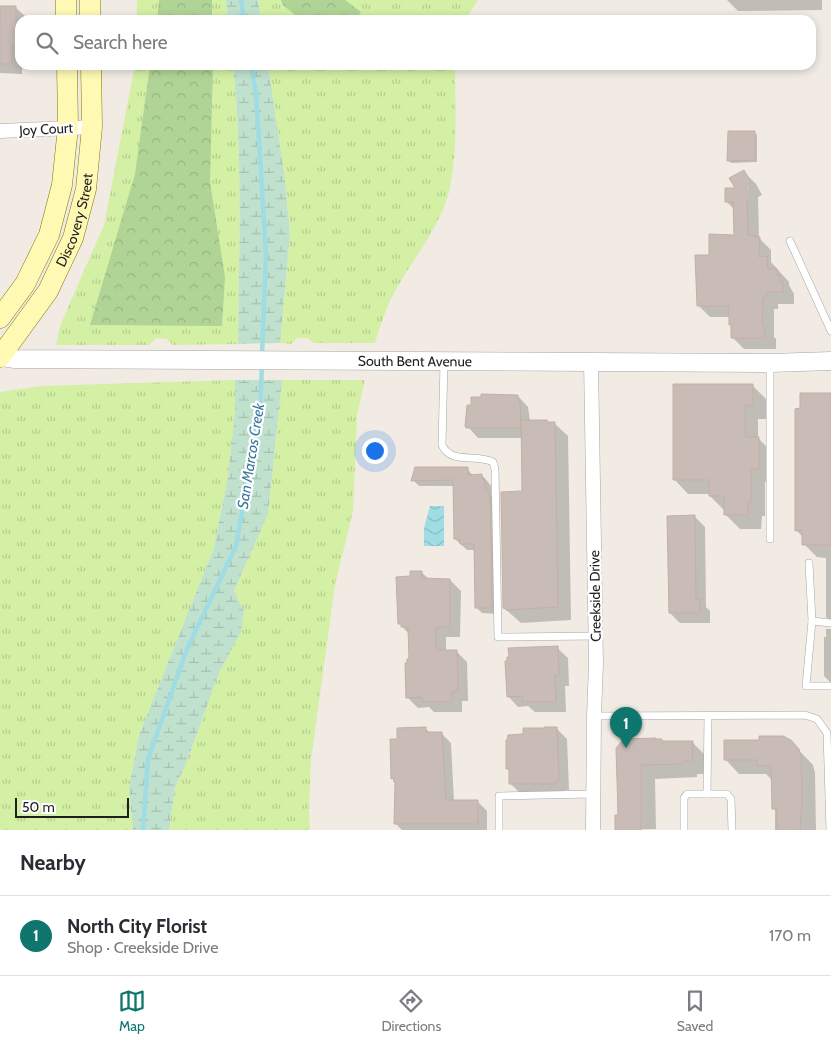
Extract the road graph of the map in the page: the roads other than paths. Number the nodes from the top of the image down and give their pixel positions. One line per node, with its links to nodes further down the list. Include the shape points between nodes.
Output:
1 (66, 0): 3 (main road)
2 (90, 0): 4 (main road)
3 (66, 15)
4 (90, 15)
5 (67, 70): 7 (main road, Discovery Street)
6 (91, 70): 8 (main road, Discovery Street)
7 (68, 127): 8 (street, Joy Court); 9 (street, Joy Court); 11 (main road, Discovery Street, via 62,186 49,235 25,284)
8 (92, 127): 13 (main road, Discovery Street, via 86,189 73,238 48,291)
9 (0, 132)
10 (790, 241): 12 (lane)
11 (0, 318)
12 (831, 332)
13 (0, 357): 14 (street, South Bent Avenue)
14 (444, 361): 15 (street, South Bent Avenue); 22 (lane, via 442,445 451,456 486,458 493,462 495,469 498,637)
15 (591, 361): 17 (street, South Bent Avenue); 22 (street, Creekside Drive)
16 (831, 361): 17 (street, South Bent Avenue)
17 (770, 363): 18 (lane)
18 (770, 539)
19 (809, 563): 20 (lane)
20 (812, 621): 21 (lane); 23 (lane, via 806,686)
21 (831, 623)
22 (596, 636): 24 (street, Creekside Drive)
23 (831, 686)
24 (594, 716): 25 (lane); 26 (street, Creekside Drive)
25 (708, 716): 27 (lane); 32 (lane, via 805,716 817,719 827,733)
26 (593, 794): 28 (lane, via 499,796); 29 (street, Creekside Drive)
27 (707, 794): 30 (lane, via 687,794 684,798); 31 (lane, via 727,794 731,798)
28 (499, 830)
29 (593, 830)
30 (684, 830)
31 (732, 830)
32 (830, 830)

